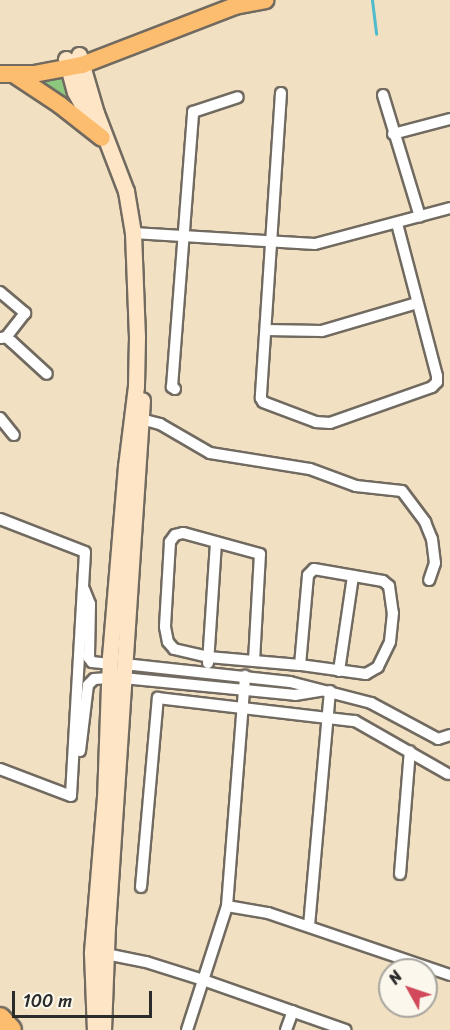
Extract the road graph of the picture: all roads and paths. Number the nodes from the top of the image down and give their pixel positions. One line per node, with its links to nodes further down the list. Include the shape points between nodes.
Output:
1 (265, 0): 2 (main road)
2 (240, 3): 3 (main road, via 139,44)
3 (74, 62): 4 (main road); 10 (main road, via 87,116); 11 (main road)
4 (5, 74): 10 (main road, via 60,105)
5 (281, 93): 17 (street)
6 (383, 95): 9 (street)
7 (238, 97): 16 (street, via 193,111)
8 (450, 119): 9 (street)
9 (393, 134): 13 (street)
10 (102, 138): 11 (main road)
11 (113, 156): 15 (main road, via 126,191)
12 (450, 208): 13 (street)
13 (420, 216): 14 (street)
14 (397, 224): 17 (street, via 315,244); 19 (street)
15 (133, 233): 16 (street); 23 (main road)
16 (184, 236): 17 (street); 24 (street, via 172,387)
17 (271, 241): 20 (street)
18 (0, 292): 21 (street, via 25,313)
19 (417, 303): 20 (street, via 322,331); 20 (street, via 437,382 330,423 316,422 263,402)
20 (266, 330)
21 (3, 338): 22 (street)
22 (47, 374)
23 (136, 386): 26 (main road, via 142,399); 36 (main road, via 125,478)
24 (175, 389)
25 (0, 418): 27 (street)
26 (141, 419): 31 (street, via 160,424 210,453 310,469 356,486 402,491 425,522 432,539 435,563); 36 (main road)
27 (14, 435)
28 (0, 519): 32 (street, via 85,552)
29 (216, 543): 33 (street); 33 (street, via 183,533 170,542 165,627 168,642 174,649); 34 (street, via 259,553 262,558)
30 (353, 576): 35 (street, via 318,568 309,572); 37 (street); 37 (street, via 383,581 389,586 393,613 390,642 385,657 374,670 366,674)
31 (429, 580)
32 (83, 586): 36 (street, via 90,604 89,658); 48 (street)
33 (208, 657): 34 (street); 38 (street)
34 (254, 661): 35 (street)
35 (300, 665): 37 (street)
36 (116, 671): 38 (street); 40 (street); 48 (street, via 88,685 78,763); 53 (main road); 59 (main road, via 92,953)
37 (339, 671)
38 (207, 672): 39 (street)
39 (245, 676): 40 (street); 41 (street)
40 (243, 690): 41 (street, via 295,695); 42 (street)
41 (325, 691): 43 (street); 44 (street, via 371,702 438,739)
42 (242, 707): 43 (street); 50 (street, via 158,698); 51 (street)
43 (326, 717): 45 (street, via 355,721); 52 (street)
44 (450, 735)
45 (410, 751): 47 (street); 49 (street)
46 (0, 769): 48 (street, via 71,796)
47 (448, 774)
48 (72, 776)
49 (400, 874)
50 (141, 887)
51 (227, 906): 52 (street); 55 (street)
52 (309, 926): 54 (street)
53 (106, 954): 55 (street); 60 (main road)
54 (450, 975)
55 (203, 980): 56 (street); 61 (street)
56 (293, 1011): 62 (street); 63 (street)
57 (0, 1018): 58 (highway)
58 (11, 1030)
59 (95, 1030)
60 (103, 1030)
61 (187, 1030)
62 (286, 1030)
63 (346, 1030)

